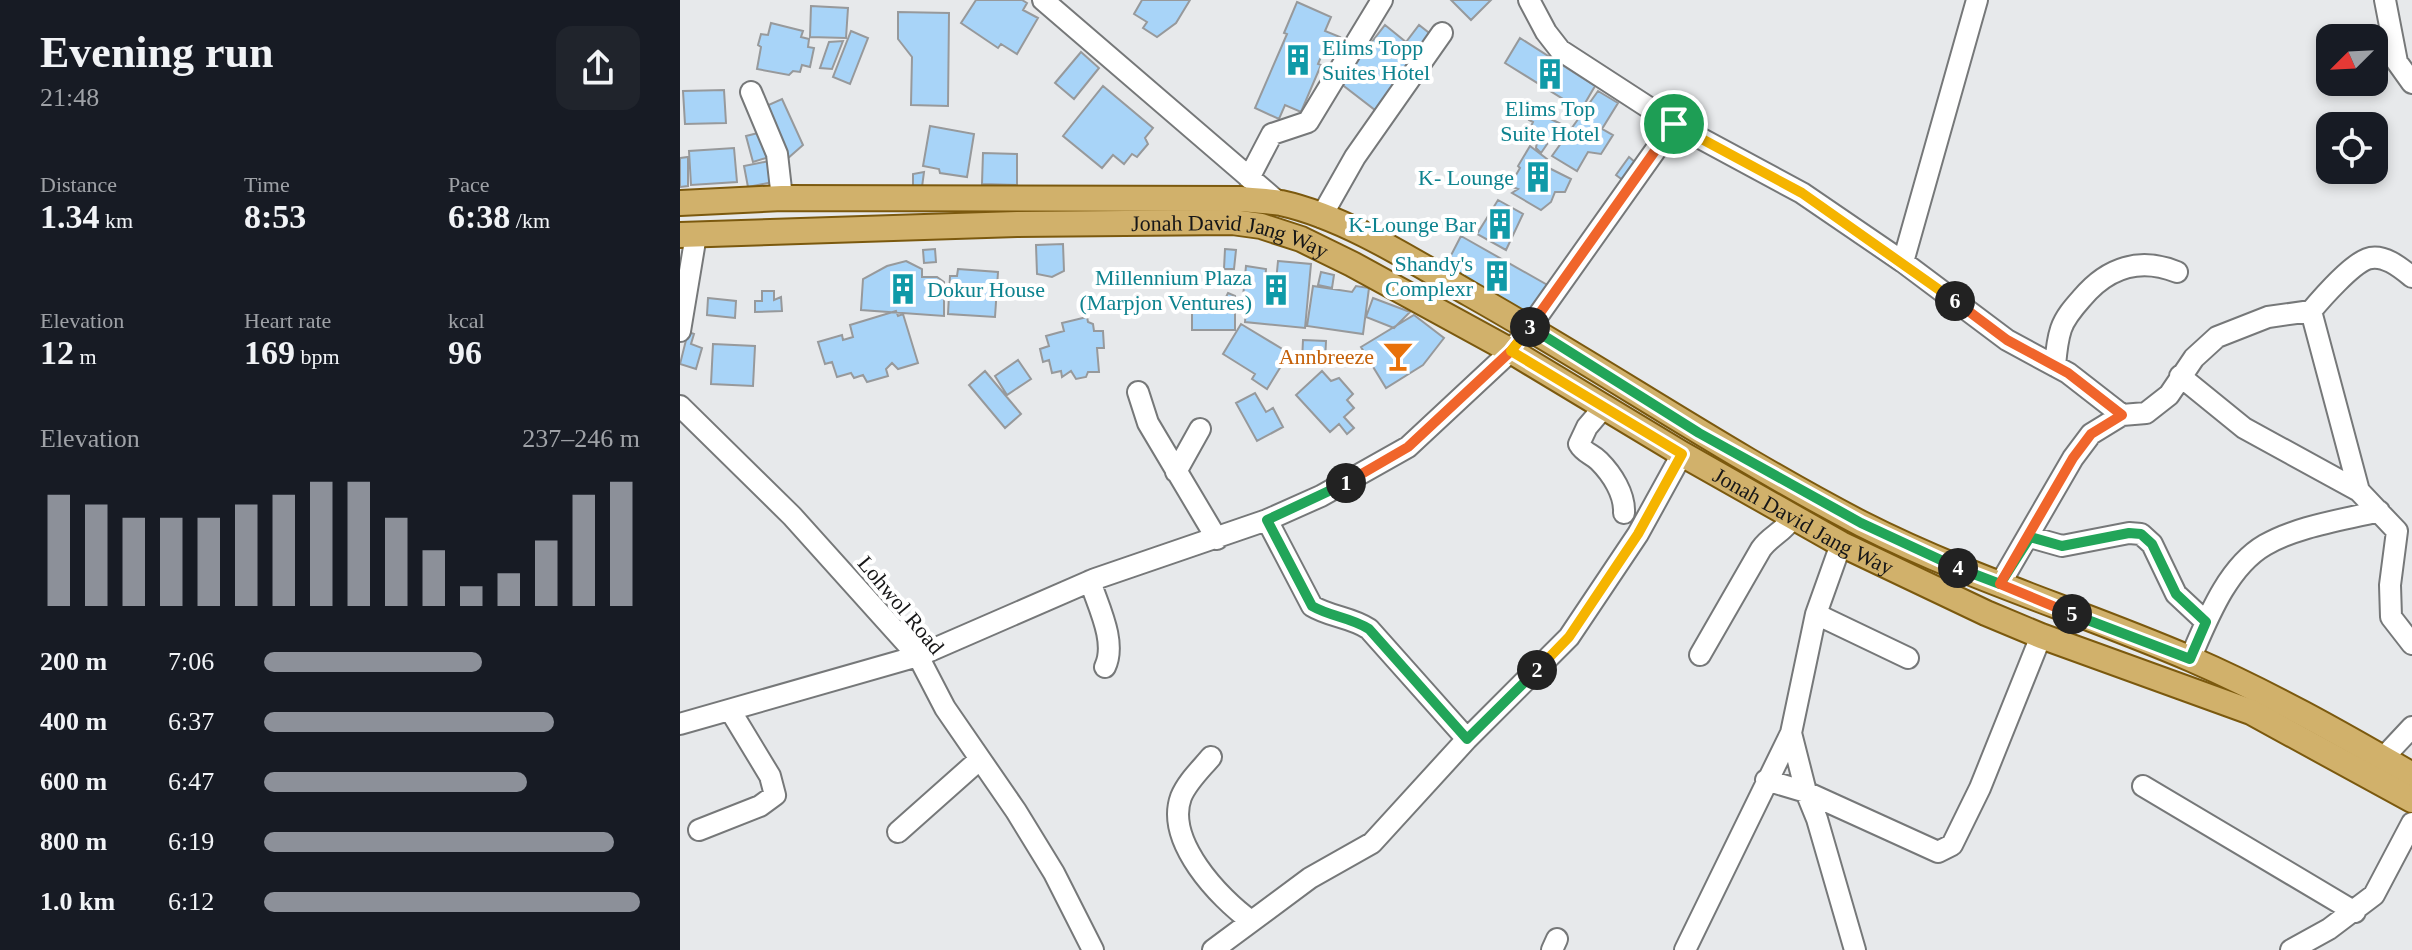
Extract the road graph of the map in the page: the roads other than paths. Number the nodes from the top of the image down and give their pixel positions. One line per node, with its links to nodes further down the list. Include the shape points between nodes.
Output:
1 (1043, 0): 10 (street)
2 (1382, 0): 10 (street, via 1308,122 1272,134)
3 (1529, 0): 9 (street, via 1560,50)
4 (1977, 0): 16 (street)
5 (2385, 0): 7 (street, via 2397,62)
6 (1442, 33): 14 (street, via 1355,157)
7 (2412, 83)
8 (751, 92): 11 (street, via 777,154)
9 (1674, 124): 16 (street, via 1802,193); 20 (street)
10 (1249, 178): 13 (street)
11 (782, 198): 12 (main road); 13 (main road)
12 (680, 203)
13 (1279, 203): 14 (main road)
14 (1321, 217): 20 (main road, via 1371,238)
15 (688, 235): 21 (street); 22 (main road, Jonah David Jang Way, via 1017,224 1261,226 1301,239)
16 (1903, 262): 23 (street, via 2007,340)
17 (2408, 267): 19 (street, via 2367,259)
18 (2177, 272): 23 (street, via 2145,264 2112,271 2070,313)
19 (2311, 311): 24 (street, via 2268,317 2217,337); 32 (street)
20 (1530, 327): 22 (street); 42 (main road, via 1699,433 1861,523)
21 (680, 331)
22 (1511, 351): 27 (main road, Jonah David Jang Way); 36 (street, via 1408,447)
23 (2055, 366): 28 (street)
24 (2180, 376): 28 (street, via 2169,395 2146,413); 32 (street, via 2244,428)
25 (1138, 392): 31 (street, via 1148,423)
26 (680, 406): 48 (street, Lohwol Road, via 792,516)
27 (1604, 407): 30 (main road, Jonah David Jang Way); 34 (street, via 1579,444 1614,480)
28 (2122, 415): 38 (street, via 2091,434)
29 (1200, 429): 31 (street)
30 (1682, 454): 35 (main road, Jonah David Jang Way); 56 (street, via 1638,534 1569,637)
31 (1176, 472): 39 (street)
32 (2359, 491): 33 (street)
33 (2379, 511): 37 (street); 44 (street, via 2263,546 2229,579)
34 (1624, 513)
35 (1793, 517): 40 (main road, Jonah David Jang Way); 47 (street, via 1766,541)
36 (1267, 520): 39 (street); 56 (street, via 1312,606 1369,629)
37 (2405, 531): 46 (street, via 2390,585 2391,617)
38 (2030, 537): 42 (street); 44 (street, via 2062,546 2141,534 2152,544 2176,594)
39 (1217, 539): 41 (street)
40 (1841, 544): 43 (street); 45 (main road, Jonah David Jang Way)
41 (1090, 581): 48 (street); 51 (street, via 1106,633 1110,657)
42 (2000, 584): 50 (main road)
43 (1816, 614): 49 (street); 55 (street)
44 (2206, 622): 50 (street)
45 (2041, 636): 63 (street, via 1952,845 1938,852); 64 (main road, Jonah David Jang Way, via 2251,712)
46 (2412, 644)
47 (1700, 655)
48 (918, 656): 52 (street); 59 (street, Lohwol Road)
49 (1908, 658)
50 (2190, 659): 58 (main road)
51 (1105, 667)
52 (730, 710): 53 (street); 66 (street, via 770,776 775,795)
53 (680, 724)
54 (2412, 727): 58 (street)
55 (1791, 733): 61 (street); 63 (street)
56 (1467, 739): 69 (street, via 1372,843 1310,878)
57 (1211, 757): 69 (street, via 1182,795 1178,810 1183,834 1214,889)
58 (2383, 758): 60 (main road)
59 (979, 760): 67 (street); 70 (street, Lohwol Road, via 1054,873)
60 (2412, 775)
61 (1766, 780): 63 (street); 72 (street)
62 (2143, 786): 68 (street)
63 (1806, 792): 73 (street)
64 (2412, 800)
65 (2412, 823): 68 (street, via 2374,895)
66 (699, 830)
67 (898, 832)
68 (2355, 912): 74 (street)
69 (1251, 921): 71 (street)
70 (1093, 950)
71 (1213, 950)
72 (1685, 950)
73 (1855, 950)
74 (2291, 950)

